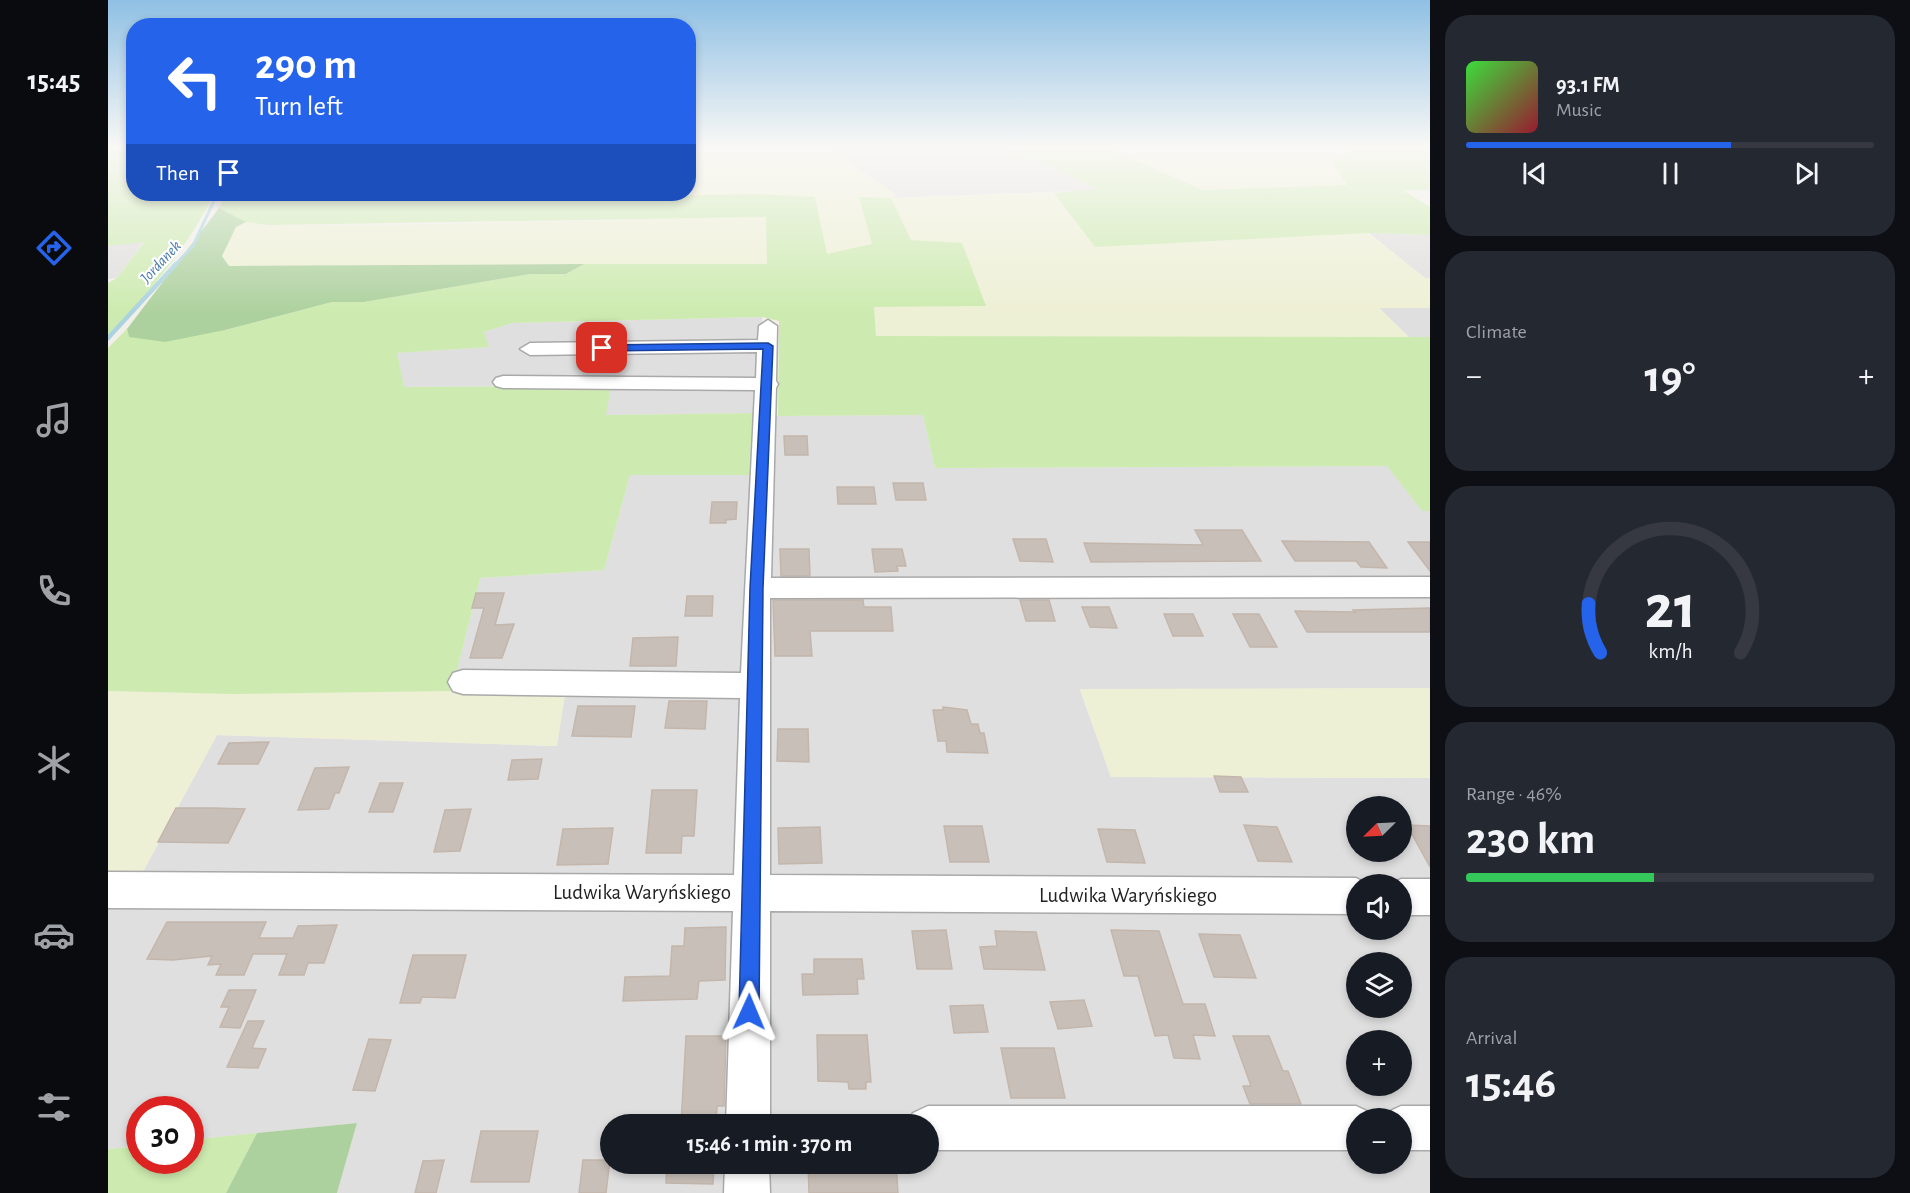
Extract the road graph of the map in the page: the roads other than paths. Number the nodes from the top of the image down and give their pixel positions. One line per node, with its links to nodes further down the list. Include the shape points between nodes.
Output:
1 (530, 349): 3 (street, via 768,336)
2 (503, 382): 3 (street)
3 (768, 384): 5 (street)
4 (1430, 587): 5 (street)
5 (757, 588): 7 (street)
6 (462, 682): 7 (street)
7 (756, 686): 9 (street)
8 (108, 890): 9 (street, Ludwika Waryńskiego)
9 (751, 892): 10 (street, Ludwika Waryńskiego); 13 (street)
10 (1346, 896)
11 (1412, 897): 12 (street)
12 (1430, 897)
13 (748, 1114)
14 (939, 1128): 15 (street)
15 (1346, 1128)
16 (1412, 1128): 17 (street)
17 (1430, 1128)
18 (747, 1174): 19 (street)
19 (747, 1193)

